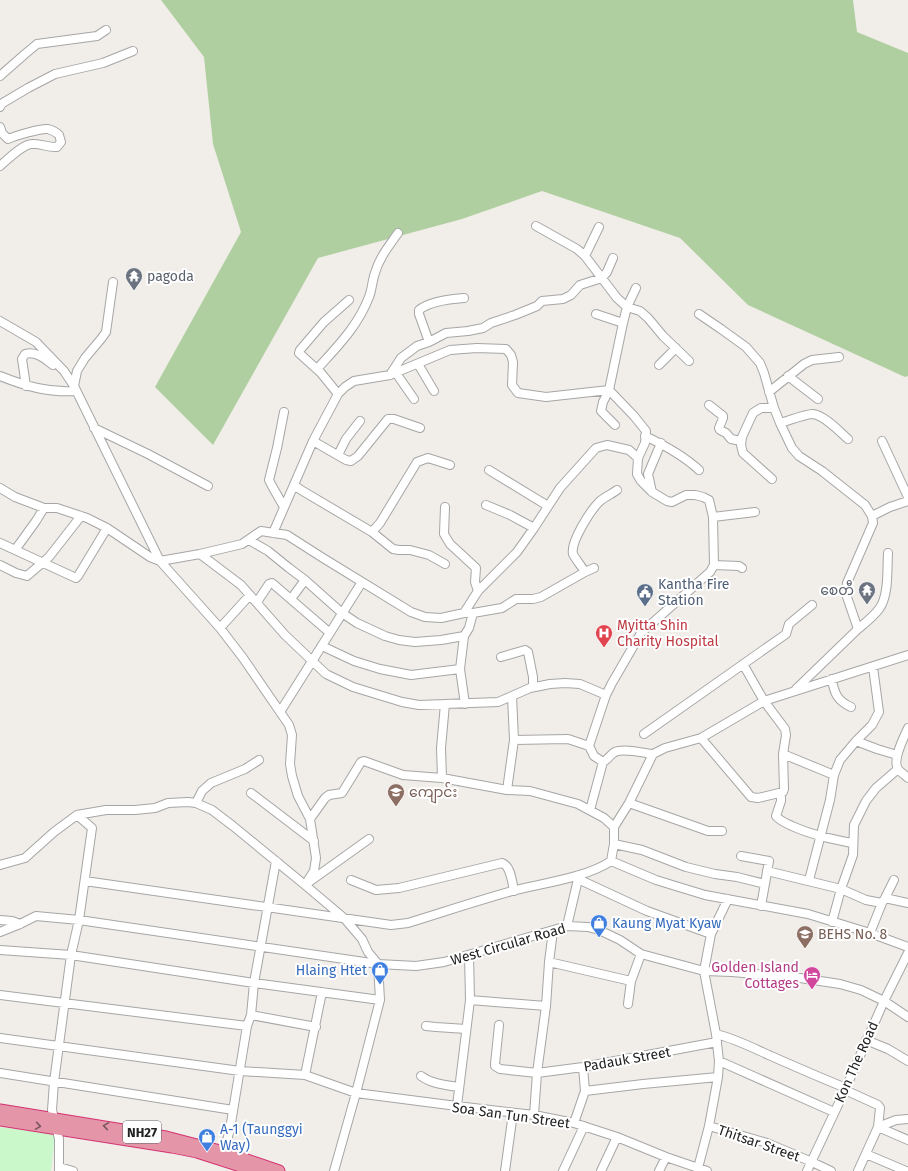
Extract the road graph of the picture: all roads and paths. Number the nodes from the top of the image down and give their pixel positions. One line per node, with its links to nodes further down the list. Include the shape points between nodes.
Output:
1 (106, 30): 3 (street, via 97,36 38,44)
2 (133, 50): 4 (street, via 104,63 55,74)
3 (0, 76)
4 (0, 103)
5 (0, 127): 6 (street, via 8,139 47,128 59,135 61,142 57,147 51,148 42,144 30,144)
6 (0, 166)
7 (536, 226): 10 (street)
8 (599, 227): 10 (street)
9 (398, 233): 28 (street, via 380,259 370,296 355,324)
10 (585, 256): 12 (street)
11 (613, 258): 12 (street)
12 (602, 278): 17 (street); 22 (street, via 580,285 563,299 542,301 537,306 483,328 446,333)
13 (113, 282): 34 (street, via 106,332 77,371)
14 (636, 288): 17 (street)
15 (464, 298): 22 (street, via 445,300 419,310)
16 (349, 300): 28 (street, via 324,322 300,350 299,353)
17 (627, 307): 21 (street); 23 (street, via 640,311)
18 (596, 314): 21 (street)
19 (699, 314): 37 (street, via 746,347 760,363)
20 (0, 321): 29 (street, via 36,342)
21 (623, 323): 35 (street)
22 (429, 342): 30 (street, via 417,346 400,358)
23 (676, 348): 25 (street); 27 (street)
24 (839, 357): 32 (street, via 812,360)
25 (689, 361)
26 (418, 364): 30 (street); 35 (street, via 450,350 506,349 513,362 512,385 518,393 546,397); 36 (street)
27 (659, 365)
28 (317, 369): 38 (street)
29 (64, 371): 33 (street, via 36,354 25,354 22,359); 34 (street)
30 (393, 374): 38 (street, via 354,381); 39 (street)
31 (0, 376): 33 (street)
32 (788, 376): 37 (street); 40 (street)
33 (26, 386): 34 (street, via 62,392)
34 (75, 389): 47 (street)
35 (609, 390): 46 (street, via 601,411); 49 (street, via 646,431)
36 (434, 391)
37 (769, 392): 42 (street)
38 (338, 394): 52 (street)
39 (414, 399)
40 (818, 399)
41 (709, 405): 53 (street, via 723,416 720,430 731,440)
42 (774, 408): 45 (street); 53 (street, via 761,408 753,412)
43 (284, 412): 70 (street, via 270,480)
44 (360, 421): 55 (street)
45 (780, 423): 50 (street, via 812,414 818,415); 75 (street, via 798,456 822,471 865,505)
46 (615, 425)
47 (94, 428): 62 (street); 86 (street)
48 (420, 428): 55 (street, via 394,419 388,420 354,459 346,460)
49 (645, 436): 54 (street); 56 (street, via 645,443)
50 (848, 439)
51 (882, 440): 66 (street)
52 (313, 441): 55 (street); 61 (street)
53 (741, 441): 60 (street, via 743,452)
54 (661, 443): 59 (street); 65 (street, via 648,474)
55 (338, 454)
56 (638, 458): 65 (street, via 637,474); 69 (street, via 629,450 606,445 596,448 560,488)
57 (450, 465): 79 (street, via 428,458 417,462)
58 (489, 470): 69 (street)
59 (699, 470)
60 (772, 479)
61 (294, 485): 70 (street); 79 (street)
62 (208, 486)
63 (0, 488): 72 (street)
64 (617, 490): 93 (street, via 599,502 583,524 574,543 573,555)
65 (652, 492): 76 (street, via 672,502 686,495 695,494 703,497 709,500)
66 (908, 497)
67 (908, 501): 75 (street)
68 (486, 505): 78 (street)
69 (548, 506): 78 (street)
70 (284, 507): 80 (street)
71 (445, 507): 96 (street, via 444,534 450,544 476,568 475,582)
72 (44, 508): 74 (street, via 57,508); 83 (street)
73 (755, 512): 76 (street)
74 (81, 516): 77 (street); 87 (street)
75 (872, 516): 105 (street, via 873,523 847,583 846,594)
76 (713, 517): 90 (street)
77 (107, 528): 86 (street); 87 (street, via 76,578)
78 (534, 528): 96 (street, via 518,552)
79 (372, 532): 88 (street, via 393,549 429,555)
80 (273, 533): 81 (street, via 261,531); 95 (street, via 287,535)
81 (249, 540): 85 (street); 94 (street, via 268,551)
82 (0, 543): 83 (street)
83 (15, 550): 87 (street)
84 (888, 553): 105 (street, via 886,593 882,604)
85 (200, 554): 86 (street); 97 (street, via 241,585)
86 (160, 561): 104 (street)
87 (43, 562): 89 (street, via 27,576)
88 (445, 564)
89 (0, 565)
90 (714, 565): 92 (street); 118 (street, via 710,572 642,633)
91 (594, 568): 93 (street)
92 (742, 568)
93 (585, 572): 103 (street, via 541,597 516,599 502,608)
94 (305, 580): 98 (street); 101 (street)
95 (362, 582): 101 (street); 102 (street, via 411,612 425,617 442,618)
96 (478, 591): 102 (street)
97 (250, 595): 99 (street); 104 (street)
98 (291, 599): 99 (street, via 272,583); 106 (street)
99 (256, 602): 111 (street)
100 (812, 605): 112 (street, via 789,624 786,634)
101 (342, 613): 106 (street); 107 (street, via 357,623 399,640 414,642)
102 (464, 613): 103 (street)
103 (473, 613): 107 (street)
104 (220, 628): 124 (street)
105 (858, 629): 117 (street)
106 (330, 633): 108 (street)
107 (464, 636): 114 (street)
108 (322, 646): 111 (street); 114 (street, via 354,661 411,675)
109 (908, 655): 113 (street)
110 (501, 656): 116 (street, via 525,650 528,652)
111 (312, 661): 121 (street, via 326,674 353,687 407,703); 124 (street)
112 (743, 664): 120 (street); 126 (street)
113 (873, 666): 115 (street); 129 (street, via 880,712 872,725)
114 (460, 669): 122 (street)
115 (832, 679): 117 (street); 123 (street, via 836,696)
116 (533, 687): 118 (street, via 580,684); 119 (street)
117 (794, 691): 120 (street)
118 (606, 695): 130 (street)
119 (512, 696): 122 (street, via 498,702); 128 (street)
120 (764, 701): 127 (street); 132 (street, via 785,729)
121 (445, 704): 122 (street); 138 (street, via 441,748)
122 (464, 704)
123 (851, 708)
124 (280, 712): 147 (street, via 292,735 292,776 298,796)
125 (908, 728): 133 (street)
126 (644, 734)
127 (701, 738): 131 (street); 142 (street, via 751,797)
128 (514, 740): 130 (street, via 568,739); 140 (street)
129 (856, 741): 133 (street); 137 (street, via 840,760)
130 (589, 746): 135 (street, via 594,756)
131 (653, 754): 135 (street, via 619,750); 144 (street)
132 (783, 754): 137 (street); 142 (street, via 784,789)
133 (897, 755): 136 (street)
134 (259, 760): 143 (street, via 245,769 211,783 202,791)
135 (603, 762): 145 (street)
136 (898, 769): 139 (street); 153 (street, via 876,788 866,801 854,825)
137 (834, 775): 150 (street)
138 (442, 778): 140 (street); 147 (street, via 403,775 364,761 342,792 325,798)
139 (908, 778)
140 (508, 790): 145 (street, via 530,791 578,804)
141 (251, 793): 152 (street)
142 (780, 793): 150 (street, via 777,818)
143 (196, 803): 146 (street, via 168,803 154,808 106,810); 156 (street, via 212,810)
144 (629, 803): 148 (street); 149 (street, via 708,831)
145 (590, 810): 148 (street)
146 (76, 815): 158 (street, via 25,858); 164 (street, via 92,828)
147 (310, 819): 152 (street)
148 (614, 827): 154 (street)
149 (722, 831)
150 (820, 836): 153 (street); 162 (street)
151 (369, 839): 166 (street)
152 (314, 841): 166 (street, via 314,871)
153 (852, 843): 167 (street, via 853,855)
154 (614, 844): 157 (street); 165 (street, via 642,850 686,867)
155 (741, 856): 159 (street, via 766,859 769,861)
156 (276, 860): 166 (street); 173 (street)
157 (611, 861): 160 (street); 169 (street, via 656,880 705,895)
158 (0, 865)
159 (767, 871): 162 (street); 165 (street)
160 (578, 877): 168 (street); 179 (street); 183 (street, via 647,911)
161 (351, 880): 168 (street, via 376,890 392,889 502,863 508,867)
162 (809, 880): 167 (street)
163 (894, 880): 170 (street)
164 (85, 882): 173 (street); 176 (street)
165 (765, 884): 172 (street)
166 (305, 885): 174 (street)
167 (841, 889): 170 (street, via 866,900); 177 (street)
168 (514, 891): 174 (street, via 408,923 391,925)
169 (728, 899): 172 (street); 183 (street)
170 (884, 900): 171 (street); 182 (street)
171 (908, 903)
172 (761, 906): 177 (street, via 808,914)
173 (268, 907): 174 (street); 184 (street)
174 (344, 918): 192 (street)
175 (0, 920): 178 (street)
176 (79, 920): 178 (street, West Circular Road, via 36,916); 184 (street, West Circular Road); 189 (street)
177 (832, 922): 182 (street)
178 (20, 924): 181 (street, West Circular Road)
179 (567, 926): 180 (street, West Circular Road); 188 (street, West Circular Road, via 598,930 620,940)
180 (553, 931): 190 (street, West Circular Road); 191 (street)
181 (0, 932)
182 (870, 933): 185 (street)
183 (711, 934): 194 (street)
184 (261, 947): 192 (street, West Circular Road); 196 (street)
185 (908, 947)
186 (0, 950): 189 (street)
187 (908, 953): 193 (street, Kon The Road)
188 (640, 954): 194 (street, West Circular Road); 195 (street)
189 (71, 955): 196 (street); 202 (street)
190 (469, 955): 192 (street, West Circular Road, via 416,966); 200 (street)
191 (549, 962): 195 (street); 204 (street)
192 (378, 964): 199 (street)
193 (904, 969): 201 (street, Kon The Road)
194 (704, 972): 201 (street, West Circular Road, via 800,978 840,984); 213 (street)
195 (631, 981): 203 (street)
196 (254, 983): 197 (street); 205 (street)
197 (322, 992): 199 (street); 209 (street)
198 (0, 995): 202 (street)
199 (380, 1000): 228 (street)
200 (470, 1000): 204 (street); 211 (street)
201 (884, 1001): 206 (street, West Circular Road); 214 (street, Kon The Road)
202 (65, 1003): 208 (street); 215 (street)
203 (628, 1004)
204 (546, 1006): 221 (street)
205 (251, 1015): 208 (street); 209 (street)
206 (908, 1017)
207 (499, 1025): 221 (street, Padauk Street, via 495,1066 500,1069)
208 (246, 1026): 219 (street)
209 (316, 1026): 222 (street)
210 (426, 1026): 211 (street)
211 (466, 1029): 226 (street)
212 (0, 1038): 215 (street, Soa San Tun Street)
213 (717, 1038): 216 (street); 218 (street, Padauk Street); 227 (street, via 729,1037)
214 (866, 1040): 217 (street); 227 (street, Kon The Road)
215 (59, 1046): 219 (street, Soa San Tun Street); 225 (street)
216 (718, 1061): 224 (street); 233 (street)
217 (908, 1061)
218 (583, 1067): 221 (street, Padauk Street); 229 (street)
219 (240, 1071): 222 (street, Soa San Tun Street); 232 (street)
220 (0, 1073): 225 (street)
221 (537, 1073): 235 (street)
222 (306, 1074): 228 (street, Soa San Tun Street)
223 (421, 1076): 226 (street, via 426,1080)
224 (718, 1077): 229 (street); 241 (street)
225 (54, 1082): 232 (street); 236 (street)
226 (459, 1087): 230 (street)
227 (845, 1089): 233 (street, Kon The Road); 242 (street, via 878,1105)
228 (356, 1092): 230 (street, Soa San Tun Street); 255 (street)
229 (585, 1092): 239 (street)
230 (457, 1106): 234 (street, Soa San Tun Street)
231 (0, 1110): 236 (highway, NH27)
232 (233, 1110): 247 (street)
233 (834, 1112): 249 (street, Kon The Road)
234 (513, 1113): 235 (street, Soa San Tun Street); 256 (street)
235 (534, 1116): 239 (street, Soa San Tun Street)
236 (53, 1118): 243 (street); 247 (highway, NH27, one-way to 236, via 166,1137)
237 (0, 1120): 243 (highway, NH27, one-way to 243)
238 (908, 1120): 242 (street, via 896,1120)
239 (574, 1123): 240 (street, Soa San Tun Street)
240 (584, 1126): 244 (street, Soa San Tun Street); 257 (street)
241 (709, 1126): 249 (street, Thitsar Street, via 767,1143); 250 (street)
242 (878, 1127): 245 (street); 246 (street)
243 (56, 1129): 247 (highway, NH27); 251 (street)
244 (617, 1137): 248 (street, Soa San Tun Street); 258 (street)
245 (908, 1140)
246 (866, 1154): 263 (street); 264 (street)
247 (223, 1156): 253 (highway, NH27); 254 (highway, NH27)
248 (666, 1157): 250 (street, Soa San Tun Street); 259 (street)
249 (812, 1162): 261 (street, Kon The Road); 262 (street, Thitsar Street)
250 (698, 1168): 260 (street, Soa San Tun Street)
251 (59, 1169): 252 (street)
252 (73, 1171)
253 (256, 1171)
254 (279, 1171)
255 (334, 1171)
256 (505, 1171)
257 (563, 1171)
258 (601, 1171)
259 (659, 1171)
260 (707, 1171)
261 (807, 1171)
262 (830, 1171)
263 (858, 1171)
264 (906, 1171)

